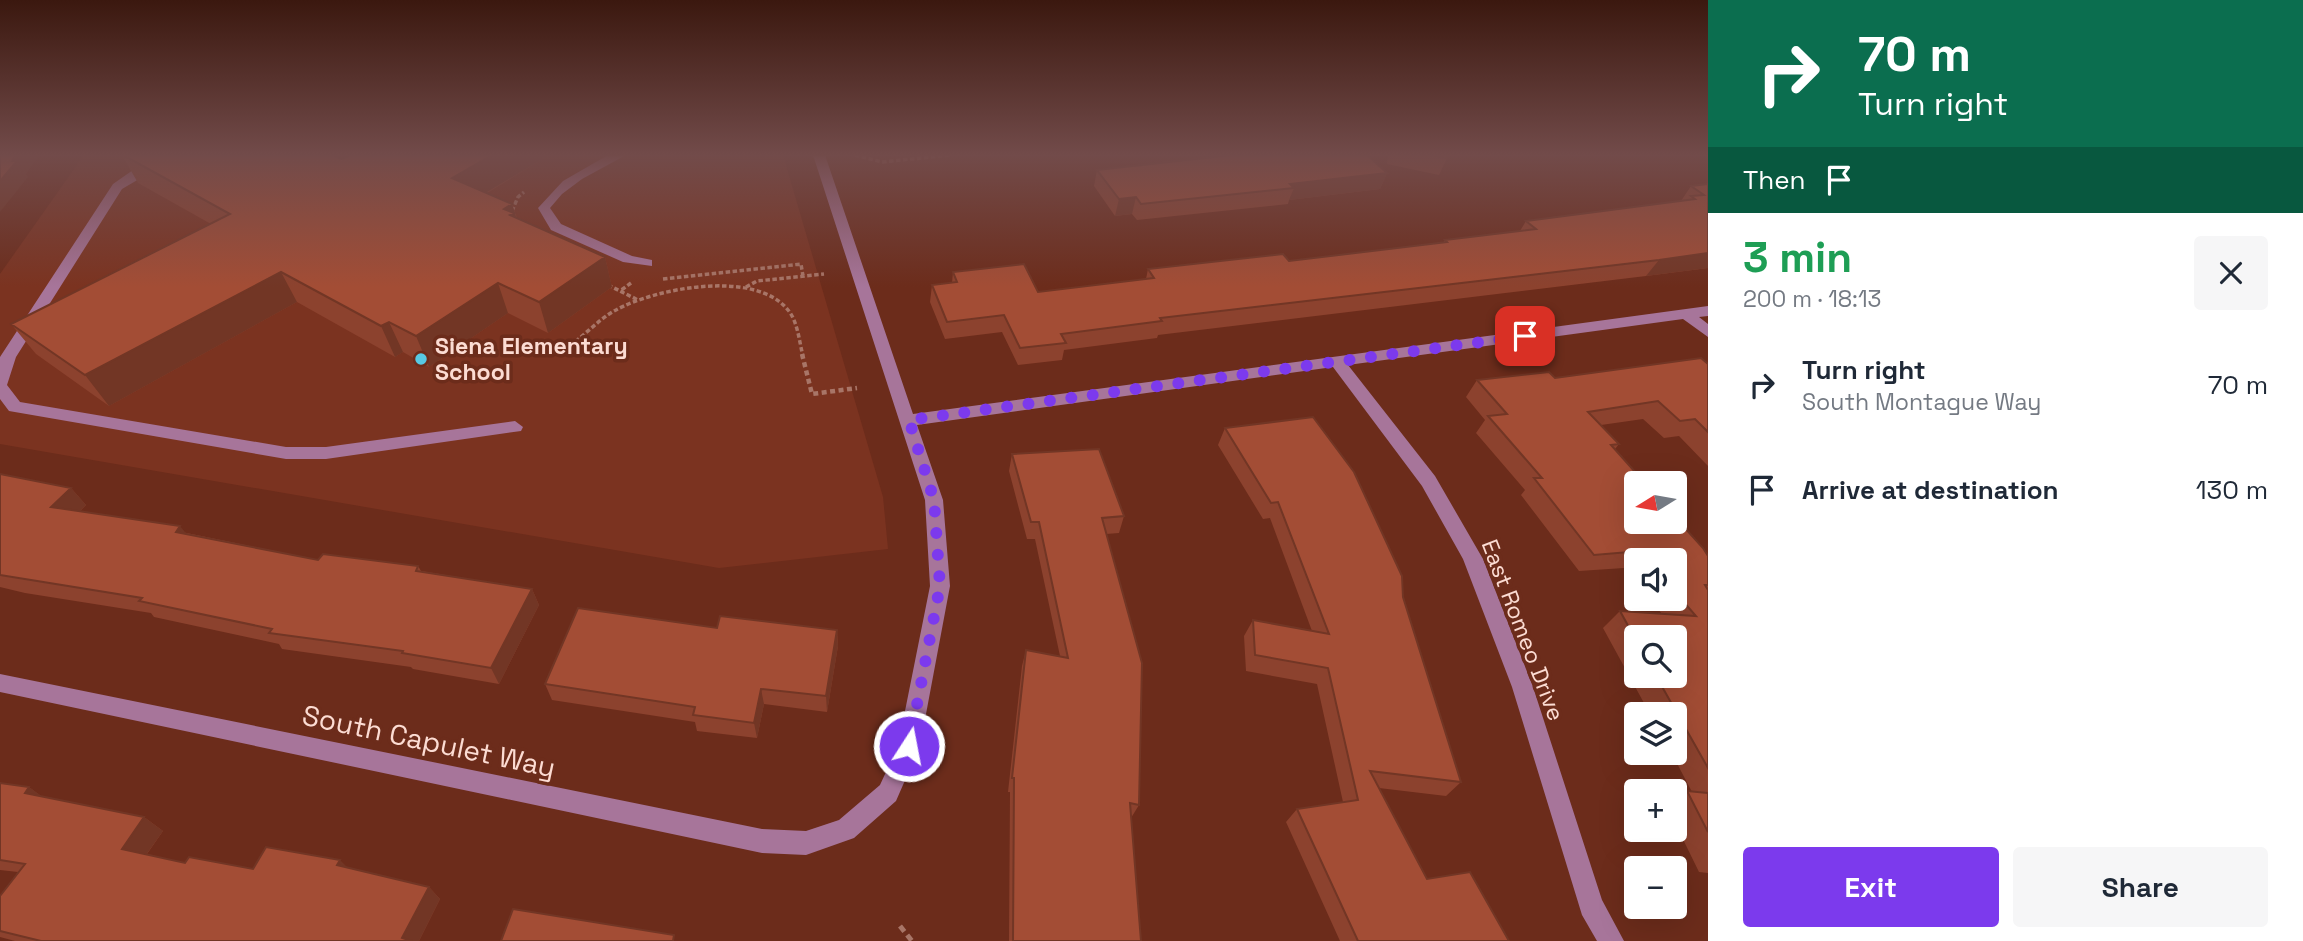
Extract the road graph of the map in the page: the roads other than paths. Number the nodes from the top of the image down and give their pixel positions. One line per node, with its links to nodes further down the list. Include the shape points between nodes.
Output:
1 (109, 199): 9 (street, via 8,356)
2 (549, 199): 4 (street, via 544,208 556,227)
3 (834, 199): 10 (street)
4 (647, 263)
5 (1708, 312): 6 (street)
6 (1686, 314): 7 (street); 8 (street)
7 (1708, 332)
8 (1337, 362): 10 (street); 13 (street, East Romeo Drive, via 1415,459 1472,557 1517,671 1591,906)
9 (0, 386): 11 (street, via 15,407 286,453 327,453)
10 (909, 420): 12 (street, South Capulet Way, via 934,500 940,586 909,746 888,793 846,830 806,843 762,841)
11 (515, 427)
12 (0, 683)
13 (1611, 941)

